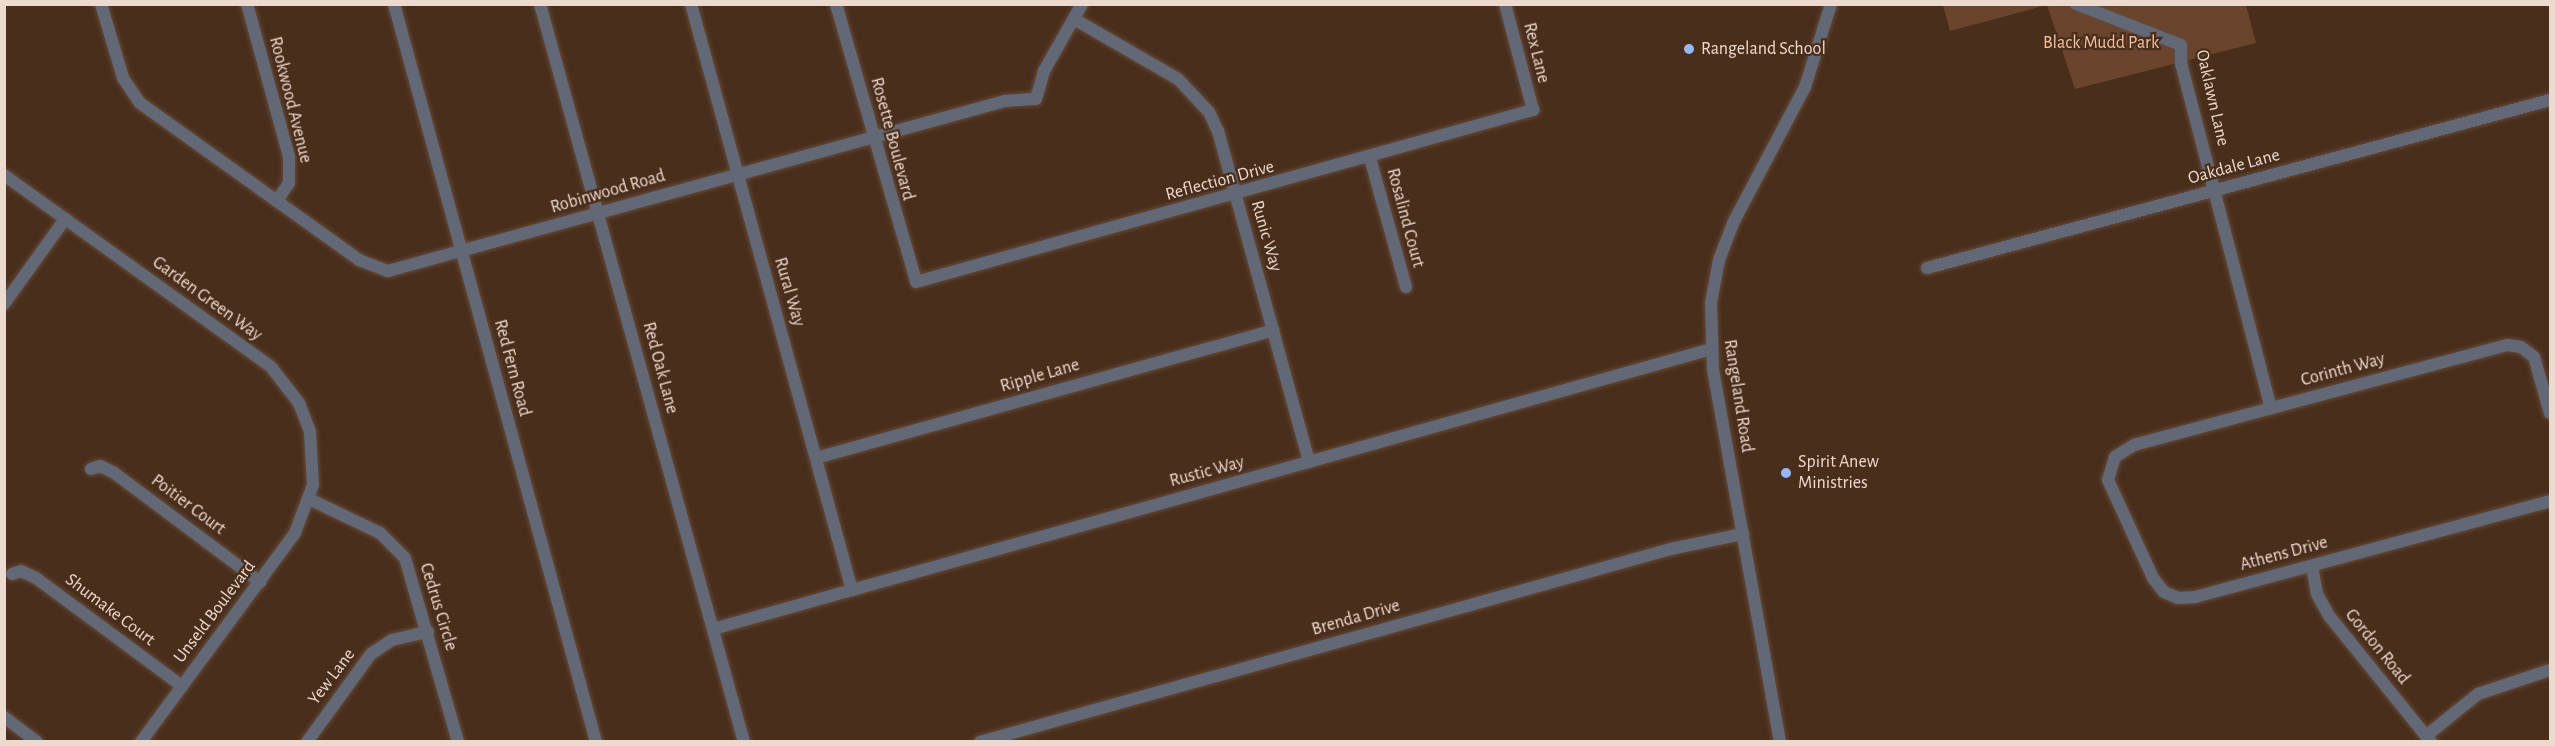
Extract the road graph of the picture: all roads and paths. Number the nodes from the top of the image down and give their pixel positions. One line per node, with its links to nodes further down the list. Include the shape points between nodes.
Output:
1 (101, 4): 20 (street, Robinwood Road, via 118,65 133,95)
2 (247, 4): 20 (street, Rookwood Avenue, via 289,157 289,183)
3 (394, 4): 23 (street, Red Fern Road)
4 (540, 4): 21 (street, Red Oak Lane)
5 (691, 4): 17 (street, Rural Way)
6 (836, 4): 14 (street, Rosette Boulevard)
7 (1082, 4): 11 (street, Robinwood Road)
8 (1505, 4): 13 (street, Rex Lane)
9 (1831, 4): 29 (street, Rangeland Road, via 1806,87 1744,198 1723,248 1711,303)
10 (2076, 4): 18 (street, Oaklawn Lane, via 2181,45 2181,63)
11 (1074, 19): 14 (street, Robinwood Road, via 1044,71 1036,99 1005,101); 19 (street, Runic Way, via 1196,94 1218,130)
12 (2550, 100): 18 (street, Oakdale Lane)
13 (1533, 110): 15 (street, Reflection Drive)
14 (873, 137): 17 (street, Robinwood Road); 25 (street, Rosette Boulevard)
15 (1370, 158): 19 (street, Reflection Drive); 26 (street, Rosalind Court)
16 (4, 175): 22 (street, Garden Green Way)
17 (738, 175): 21 (street, Robinwood Road); 32 (street, Rural Way)
18 (2216, 190): 24 (street, Oakdale Lane); 30 (street, Oaklawn Lane)
19 (1236, 195): 25 (street, Reflection Drive); 28 (street, Runic Way)
20 (277, 201): 23 (street, Robinwood Road, via 359,260 381,270)
21 (598, 214): 23 (street, Robinwood Road); 43 (street, Red Oak Lane)
22 (65, 219): 27 (street); 36 (street, Garden Green Way, via 280,376 299,403 310,432 315,466)
23 (461, 251): 53 (street, Red Fern Road)
24 (1927, 268)
25 (916, 282)
26 (1406, 287)
27 (4, 304)
28 (1273, 330): 32 (street, Ripple Lane); 33 (street, Runic Way)
29 (1711, 350): 33 (street, Rustic Way); 38 (street, Rangeland Road)
30 (2271, 408): 31 (street, Corinth Way, via 2507,345 2521,347 2534,357); 34 (street, Corinth Way, via 2134,445 2120,452)
31 (2550, 413)
32 (816, 458): 42 (street, Rural Way)
33 (1309, 462): 42 (street, Rustic Way)
34 (2111, 465): 39 (street, Athens Drive, via 2110,487 2153,578 2171,596 2195,597)
35 (91, 469): 41 (street, Poitier Court, via 100,466 113,472)
36 (309, 499): 41 (street, Unseld Boulevard, via 295,533); 44 (street, Cedrus Circle, via 354,518 395,545 410,568)
37 (2550, 501): 39 (street, Athens Drive)
38 (1743, 534): 55 (street, Brenda Drive, via 1671,549); 56 (street, Rangeland Road)
39 (2312, 566): 48 (street, Gordon Road, via 2317,594 2330,617)
40 (12, 574): 46 (street, Shumake Court, via 21,571 36,578)
41 (260, 582): 46 (street, Unseld Boulevard)
42 (852, 590): 43 (street, Rustic Way)
43 (713, 629): 54 (street, Red Oak Lane)
44 (428, 632): 51 (street, Yew Lane, via 392,640 371,654); 52 (street, Cedrus Circle)
45 (2550, 670): 48 (street, via 2478,694)
46 (182, 686): 50 (street, Unseld Boulevard)
47 (4, 717): 49 (street)
48 (2428, 739)
49 (37, 741)
50 (141, 741)
51 (307, 741)
52 (458, 741)
53 (596, 741)
54 (744, 741)
55 (980, 741)
56 (1780, 741)

